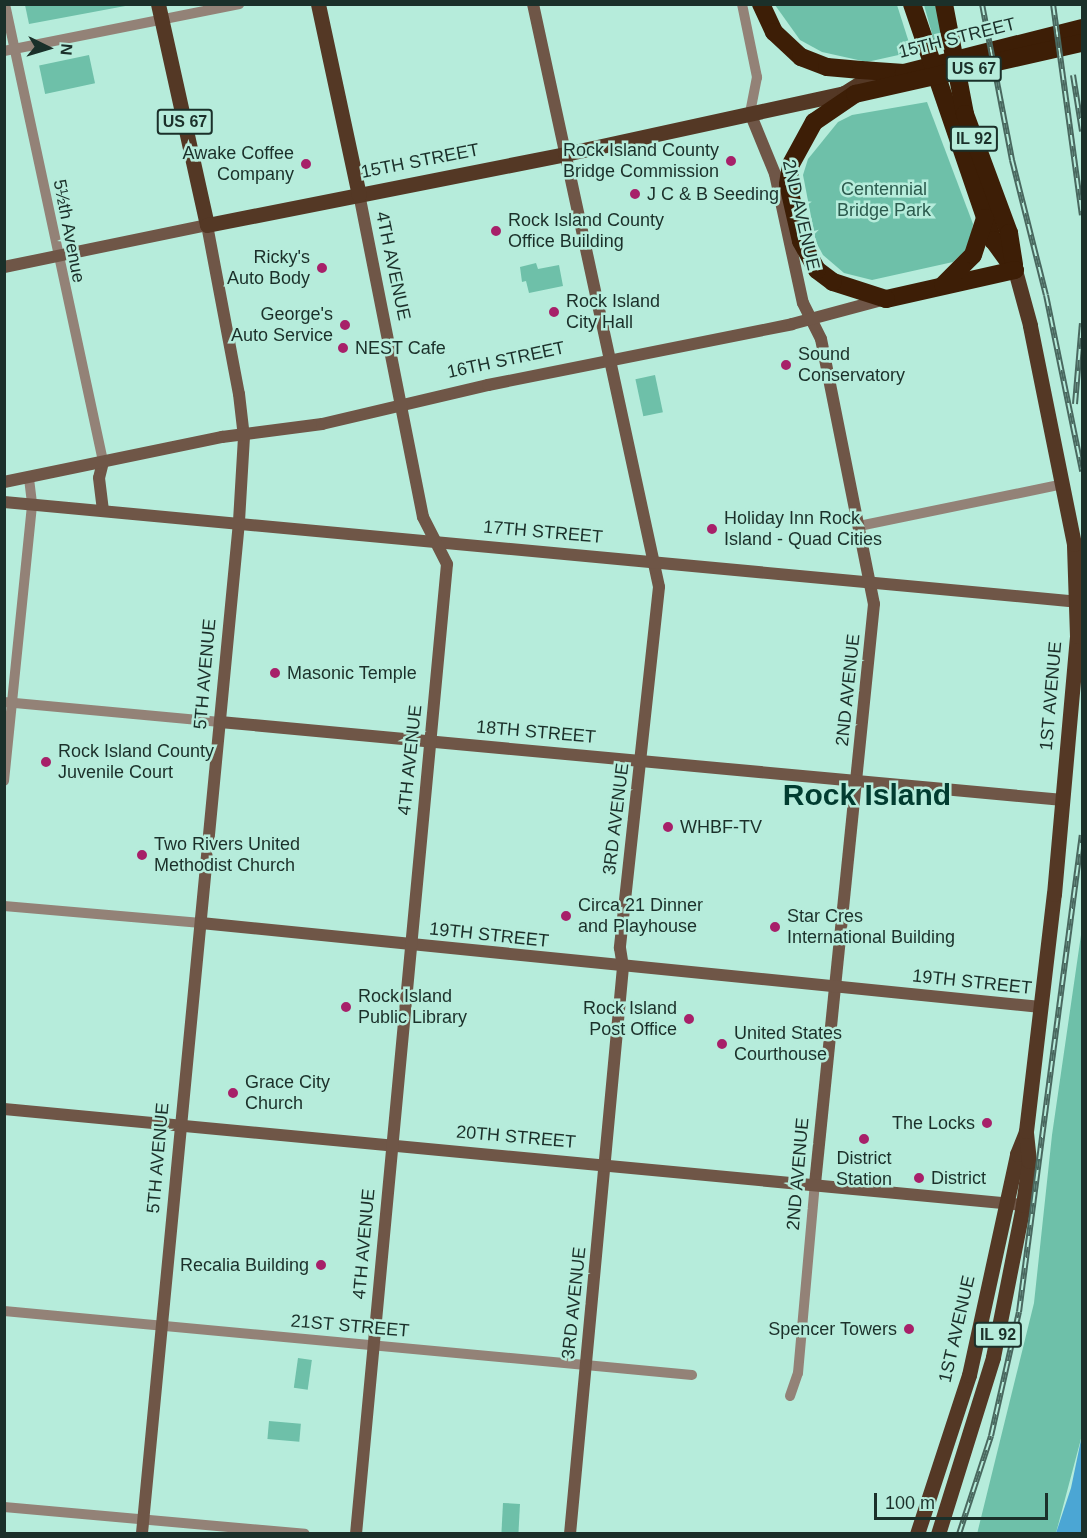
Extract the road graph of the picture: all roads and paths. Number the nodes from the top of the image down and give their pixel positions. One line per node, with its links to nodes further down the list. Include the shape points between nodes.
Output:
1 (6, 4): 12 (street, 5½th Avenue)
2 (239, 4): 9 (street)
3 (318, 4): 16 (main road, 4TH AVENUE)
4 (533, 4): 15 (street, 3RD AVENUE)
5 (742, 4): 14 (street, via 757,77)
6 (912, 4): 17 (highway, 1ST AVENUE / IL 92)
7 (944, 4): 21 (highway, 1ST AVENUE / IL 92, via 965,114 1009,233)
8 (760, 6): 13 (highway, 15TH STREET, via 774,32 801,57)
9 (160, 12): 12 (street); 18 (main road, 5TH AVENUE / US 67)
10 (1083, 28): 13 (highway, 15TH STREET / US 67)
11 (1083, 43): 13 (highway, 15TH STREET / US 67)
12 (9, 50): 19 (street, 5½th Avenue)
13 (858, 86): 14 (main road, 15TH STREET / US 67); 23 (highway, via 804,135 792,158 788,184 801,241 817,270 847,288)
14 (750, 114): 15 (main road, 15TH STREET / US 67); 24 (street, 2ND AVENUE, via 775,174)
15 (565, 154): 16 (main road, 15TH STREET / US 67); 25 (street, 3RD AVENUE)
16 (359, 195): 18 (main road, 15TH STREET / US 67); 26 (street, 4TH AVENUE)
17 (985, 218): 21 (highway, 1ST AVENUE / IL 92, via 993,240); 22 (highway, via 973,255)
18 (207, 225): 19 (street, 15TH STREET); 27 (street, 5TH AVENUE, via 240,394)
19 (58, 256): 20 (street, 15TH STREET); 28 (street, 5½th Avenue)
20 (4, 267)
21 (1015, 270): 22 (highway, 16TH STREET); 31 (main road, 1ST AVENUE / IL 92)
22 (943, 285): 23 (highway, 16TH STREET)
23 (886, 299): 24 (street, 16TH STREET)
24 (809, 320): 25 (street, 16TH STREET); 36 (street, 2ND AVENUE, via 821,339)
25 (608, 360): 26 (street, 16TH STREET); 38 (street, 3RD AVENUE)
26 (400, 404): 27 (street, 16TH STREET, via 322,424); 37 (street, 4TH AVENUE, via 423,517)
27 (244, 437): 28 (street, 16TH STREET, via 222,437); 35 (street, 5TH AVENUE)
28 (102, 462): 29 (street, 16TH STREET); 34 (street, via 99,478)
29 (29, 477): 30 (street, 16TH STREET); 33 (street)
30 (4, 482)
31 (1063, 484): 36 (street); 40 (main road, 1ST AVENUE / IL 92)
32 (4, 502): 33 (street, 17TH STREET)
33 (32, 503): 34 (street, 17TH STREET); 41 (street)
34 (103, 509): 35 (street, 17TH STREET)
35 (239, 522): 37 (street, 17TH STREET); 42 (street, 5TH AVENUE)
36 (859, 526): 39 (street, 2ND AVENUE)
37 (436, 541): 38 (street, 17TH STREET); 43 (street, 4TH AVENUE, via 446,557 447,577)
38 (653, 560): 39 (street, 17TH STREET); 44 (street, 3RD AVENUE, via 659,587)
39 (870, 581): 40 (street, 17TH STREET); 46 (street, 2ND AVENUE, via 874,604)
40 (1079, 602): 47 (main road, 1ST AVENUE / IL 92)
41 (9, 703): 42 (street, 18TH STREET); 45 (street)
42 (220, 722): 43 (street, 18TH STREET); 49 (street, 5TH AVENUE)
43 (432, 741): 44 (street, 18TH STREET); 50 (street, 4TH AVENUE)
44 (641, 760): 46 (street, 18TH STREET); 51 (street, 3RD AVENUE, via 620,948)
45 (4, 781)
46 (856, 783): 47 (street, 18TH STREET); 52 (street, 2ND AVENUE)
47 (1063, 800): 53 (main road, 1ST AVENUE / IL 92)
48 (4, 906): 49 (street, 19TH STREET)
49 (201, 922): 50 (street, 19TH STREET); 55 (street, 5TH AVENUE)
50 (413, 944): 51 (street, 19TH STREET); 57 (street, 4TH AVENUE)
51 (623, 967): 52 (street, 19TH STREET); 58 (street, 3RD AVENUE)
52 (834, 986): 53 (street, 19TH STREET); 59 (street, 2ND AVENUE)
53 (1041, 1007): 56 (main road, 1ST AVENUE / IL 92)
54 (4, 1109): 55 (street, 20TH STREET)
55 (181, 1125): 57 (street, 20TH STREET); 63 (street, 5TH AVENUE)
56 (1026, 1131): 60 (main road, 1ST AVENUE / IL 92); 61 (main road, 1ST AVENUE / IL 92, via 1029,1161)
57 (393, 1144): 58 (street, 20TH STREET); 64 (street, 4TH AVENUE)
58 (605, 1163): 59 (street, 20TH STREET); 65 (street, 3RD AVENUE)
59 (815, 1184): 60 (street, 20TH STREET); 67 (street, 2ND AVENUE, via 798,1373)
60 (1006, 1203): 61 (street, 20TH STREET); 74 (main road, 1ST AVENUE / IL 92, via 969,1375)
61 (1023, 1205): 75 (main road, 1ST AVENUE / IL 92, via 993,1357)
62 (4, 1311): 63 (street, 21ST STREET)
63 (164, 1326): 64 (street, 21ST STREET); 69 (street, 5TH AVENUE)
64 (375, 1344): 65 (street, 21ST STREET); 72 (street, 4TH AVENUE)
65 (586, 1364): 66 (street, 21ST STREET); 73 (street, 3RD AVENUE)
66 (692, 1375)
67 (790, 1396)
68 (4, 1507): 69 (street)
69 (144, 1518): 70 (street, 5TH AVENUE); 71 (street)
70 (142, 1533)
71 (304, 1533)
72 (356, 1533)
73 (570, 1533)
74 (917, 1533)
75 (938, 1533)

